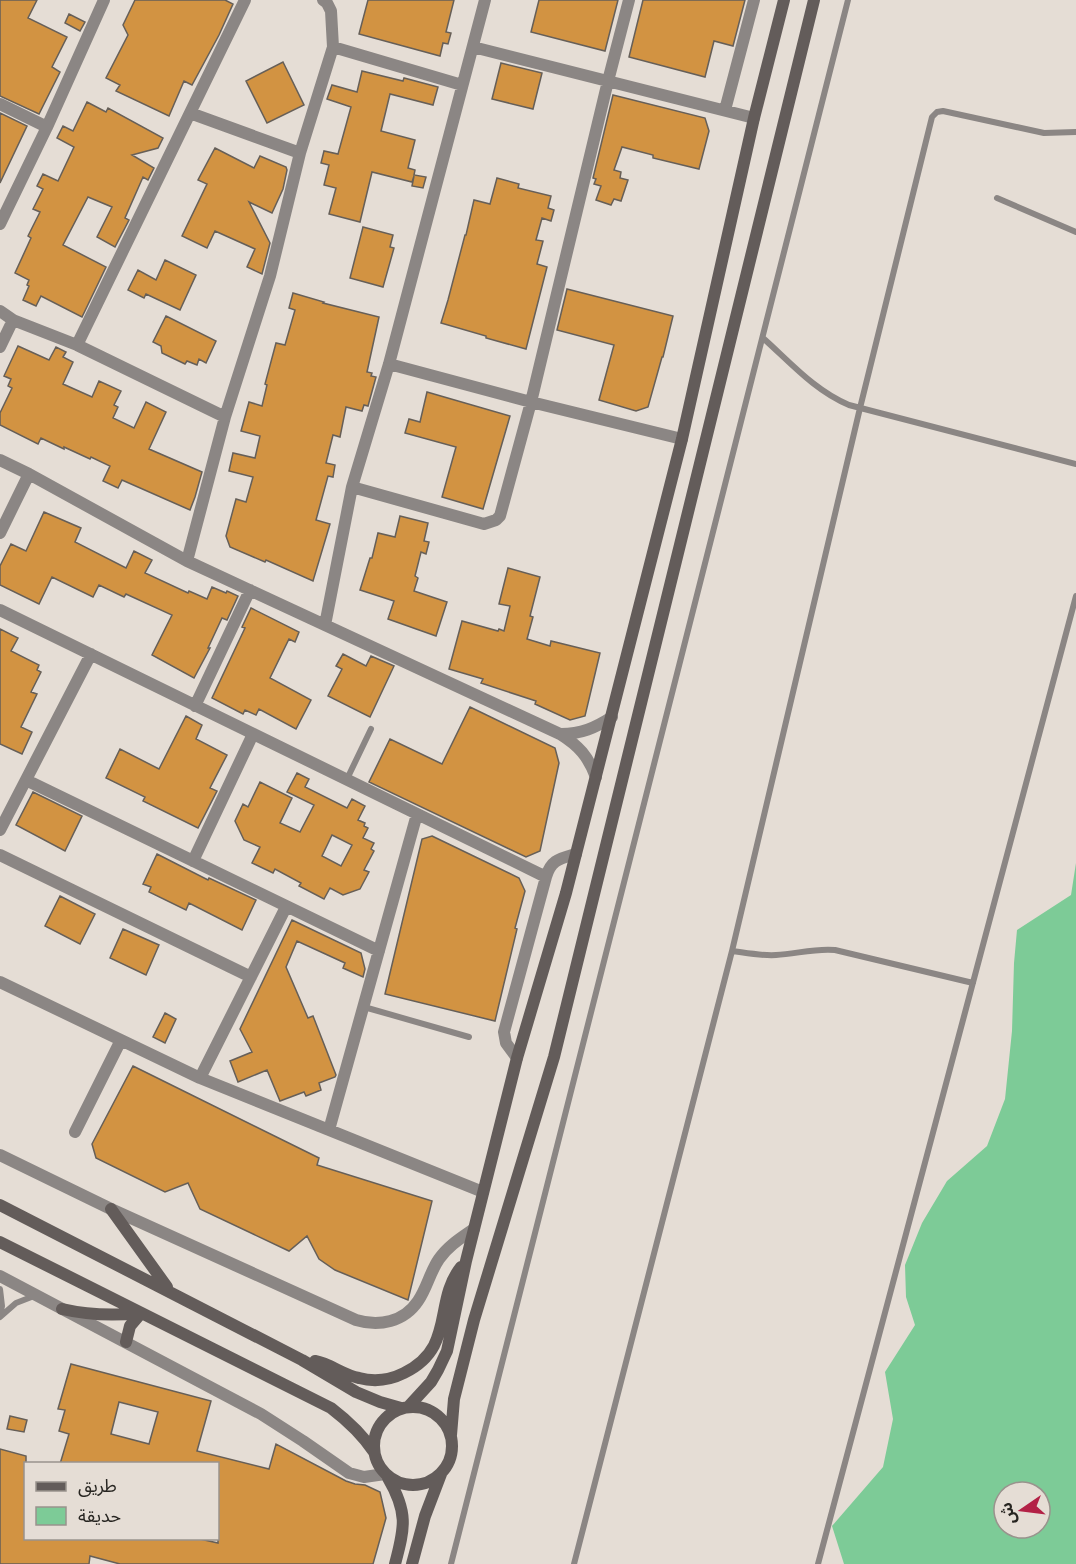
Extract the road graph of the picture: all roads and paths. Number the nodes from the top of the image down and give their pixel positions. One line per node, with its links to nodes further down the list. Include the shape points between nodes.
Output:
1 (104, 0): 18 (street)
2 (245, 0): 16 (street)
3 (324, 0): 10 (street, via 331,11)
4 (485, 0): 11 (street)
5 (628, 0): 12 (street)
6 (754, 0): 15 (street)
7 (784, 0): 17 (main road)
8 (814, 0): 89 (main road, via 554,1057 474,1320 454,1399)
9 (848, 0): 26 (lane)
10 (333, 47): 13 (street); 20 (street)
11 (473, 47): 12 (street); 13 (street)
12 (608, 81): 15 (street); 30 (street)
13 (462, 85): 29 (street)
14 (0, 104): 18 (street)
15 (725, 111): 17 (street)
16 (190, 113): 20 (street); 27 (street)
17 (754, 118): 33 (main road)
18 (47, 127): 22 (street)
19 (1076, 132): 31 (lane, via 1044,133 943,111 934,114)
20 (300, 153): 32 (street, via 270,276)
21 (997, 198): 23 (lane)
22 (0, 224)
23 (1076, 232)
24 (0, 311): 25 (street)
25 (13, 320): 27 (street); 28 (street)
26 (763, 338): 31 (lane, via 818,388); 95 (lane)
27 (77, 345): 32 (street)
28 (0, 347)
29 (389, 364): 30 (street); 37 (street)
30 (531, 402): 33 (street); 37 (street, via 500,516 490,523)
31 (860, 408): 35 (lane); 61 (lane)
32 (225, 417): 39 (street)
33 (682, 439): 46 (main road)
34 (0, 460): 36 (street)
35 (1076, 464)
36 (29, 474): 38 (street); 39 (street)
37 (352, 487): 43 (street)
38 (0, 533)
39 (187, 561): 40 (street)
40 (250, 590): 43 (street); 45 (street)
41 (1076, 596): 64 (lane)
42 (0, 610): 44 (street)
43 (325, 625): 49 (street)
44 (91, 654): 45 (street); 51 (street)
45 (195, 706): 48 (street)
46 (612, 717): 49 (street, via 588,730); 50 (main road)
47 (371, 729): 52 (lane)
48 (253, 734): 52 (street); 57 (street)
49 (560, 734): 50 (street, via 584,753)
50 (596, 777): 55 (main road)
51 (26, 780): 54 (street); 57 (street)
52 (346, 780): 53 (street)
53 (417, 814): 58 (street); 60 (street)
54 (0, 830)
55 (576, 854): 58 (street, via 556,860); 68 (main road)
56 (0, 855): 62 (street)
57 (193, 861): 59 (street)
58 (546, 877): 68 (street, via 504,1032 506,1043)
59 (286, 907): 60 (street); 62 (street)
60 (379, 951): 65 (street)
61 (732, 951): 64 (lane, via 768,956 835,950); 96 (lane)
62 (251, 977): 69 (street)
63 (0, 982): 67 (street)
64 (973, 983): 97 (lane)
65 (363, 1007): 66 (lane); 70 (street)
66 (469, 1037)
67 (121, 1040): 69 (street); 71 (street)
68 (517, 1058): 73 (main road)
69 (200, 1078): 70 (street)
70 (329, 1130): 73 (street)
71 (75, 1132)
72 (0, 1155): 75 (street)
73 (483, 1192): 76 (main road)
74 (0, 1205): 81 (main road)
75 (111, 1209): 76 (street, via 356,1320 374,1324 392,1320 413,1307 447,1249); 81 (main road)
76 (474, 1229): 78 (main road)
77 (0, 1242): 84 (main road)
78 (466, 1261): 87 (main road, via 452,1282 434,1347 410,1371 371,1380 322,1362); 88 (main road, via 447,1351 430,1382)
79 (0, 1276): 82 (street)
80 (0, 1289): 85 (lane)
81 (170, 1291): 87 (main road)
82 (37, 1295): 83 (street); 85 (lane, via 16,1303)
83 (62, 1309): 84 (main road, via 109,1315); 86 (street)
84 (141, 1313): 86 (main road, via 130,1326); 90 (main road, via 331,1408 353,1426)
85 (0, 1317)
86 (126, 1342): 92 (street, via 261,1414 349,1473)
87 (302, 1360): 88 (main road, via 356,1392)
88 (405, 1407): 89 (main road, via 422,1407 435,1413); 90 (main road, via 388,1414 379,1425)
89 (450, 1435): 91 (main road, via 451,1455)
90 (374, 1452): 92 (main road)
91 (441, 1474): 92 (main road, via 421,1485 398,1483); 94 (main road)
92 (386, 1476): 93 (main road, via 398,1495 403,1523)
93 (395, 1564)
94 (412, 1564)
95 (451, 1564)
96 (574, 1564)
97 (818, 1564)

